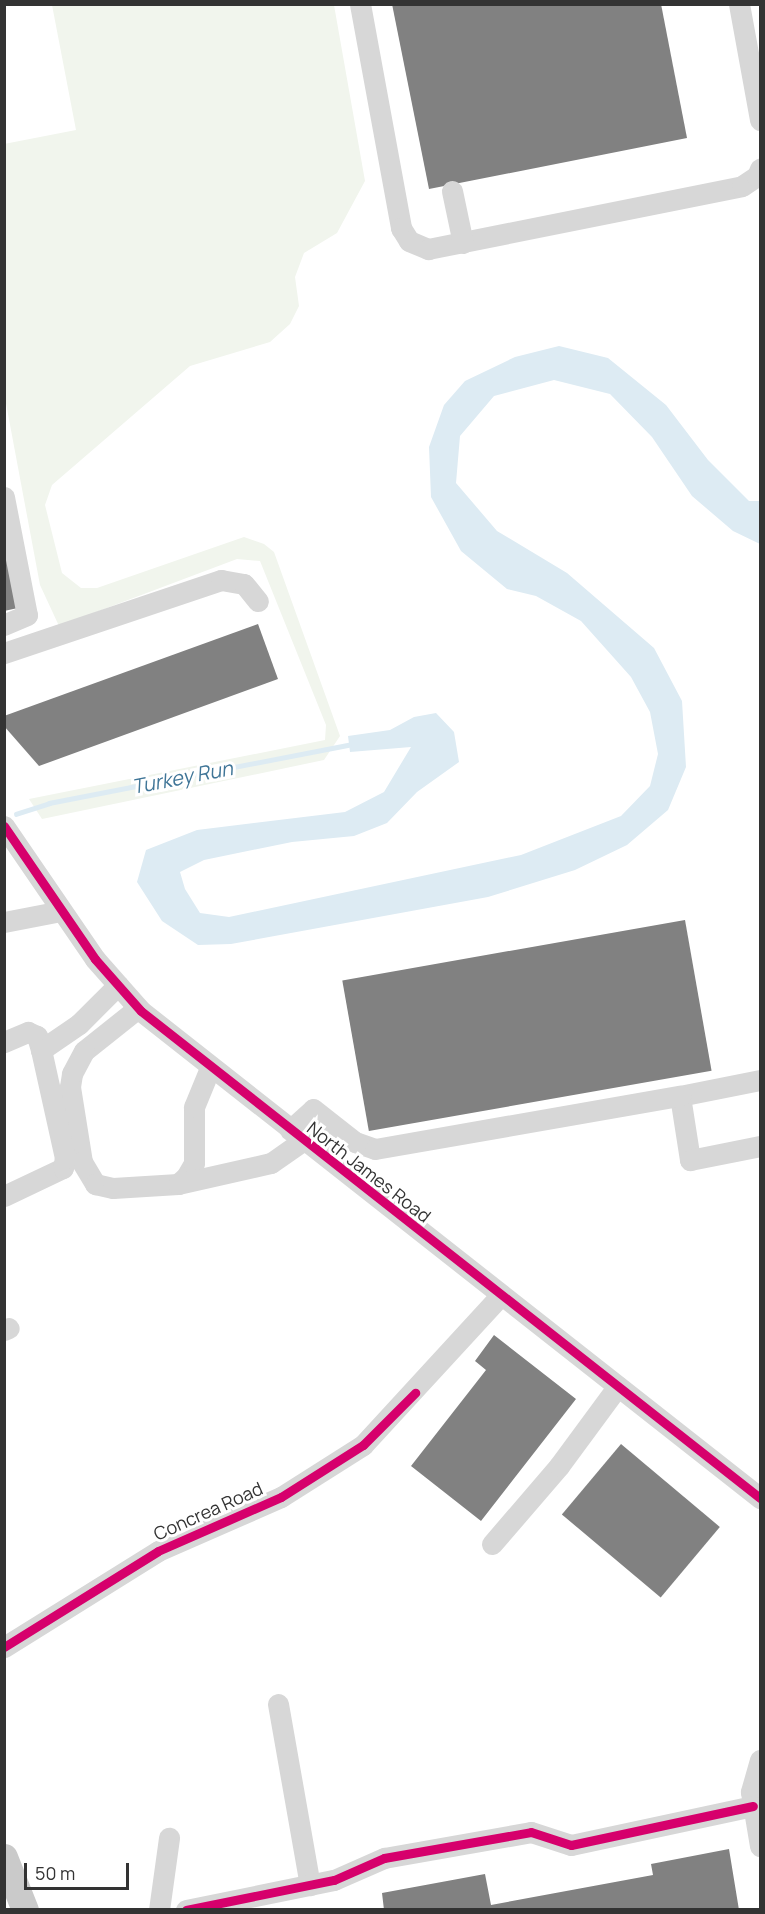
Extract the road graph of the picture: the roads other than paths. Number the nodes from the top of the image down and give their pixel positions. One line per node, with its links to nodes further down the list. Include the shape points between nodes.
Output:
1 (360, 4): 6 (street, via 401,228 409,241 428,249)
2 (739, 4): 3 (street)
3 (760, 120)
4 (760, 174): 6 (street, via 742,186)
5 (452, 191): 6 (street)
6 (463, 243)
7 (4, 497): 9 (street, via 27,615)
8 (258, 601): 10 (street, via 244,584 221,580)
9 (4, 625)
10 (4, 653)
11 (4, 826): 12 (street, North James Road)
12 (61, 911): 13 (street); 14 (street, North James Road)
13 (4, 922)
14 (118, 985): 15 (street, North James Road); 17 (street, via 79,1024)
15 (138, 1008): 18 (street, North James Road); 23 (street, via 76,1061 70,1087 82,1162 95,1184 104,1188)
16 (4, 1042): 17 (street, via 28,1032 37,1036)
17 (41, 1050): 24 (street, via 65,1158 63,1168)
18 (210, 1068): 21 (street, North James Road); 23 (street, via 195,1107 194,1163)
19 (760, 1080): 20 (street)
20 (680, 1096): 21 (street, via 375,1149 355,1142 313,1109); 22 (street, via 690,1160)
21 (296, 1136): 23 (street, via 271,1163); 25 (street, North James Road)
22 (760, 1146)
23 (178, 1184)
24 (4, 1196)
25 (501, 1295): 26 (street, North James Road); 29 (street, Concrea Road, via 415,1393 363,1445 280,1497 158,1551)
26 (618, 1386): 27 (street, North James Road); 28 (street, via 559,1466)
27 (760, 1498)
28 (492, 1545)
29 (4, 1647)
30 (278, 1704): 36 (street)
31 (760, 1760): 32 (street, via 753,1777)
32 (753, 1806): 34 (street); 36 (street, via 571,1845 531,1832 384,1858 334,1880)
33 (169, 1838): 38 (street)
34 (760, 1846)
35 (5, 1861): 37 (main road)
36 (310, 1885): 39 (street)
37 (25, 1910)
38 (159, 1910)
39 (186, 1910)

